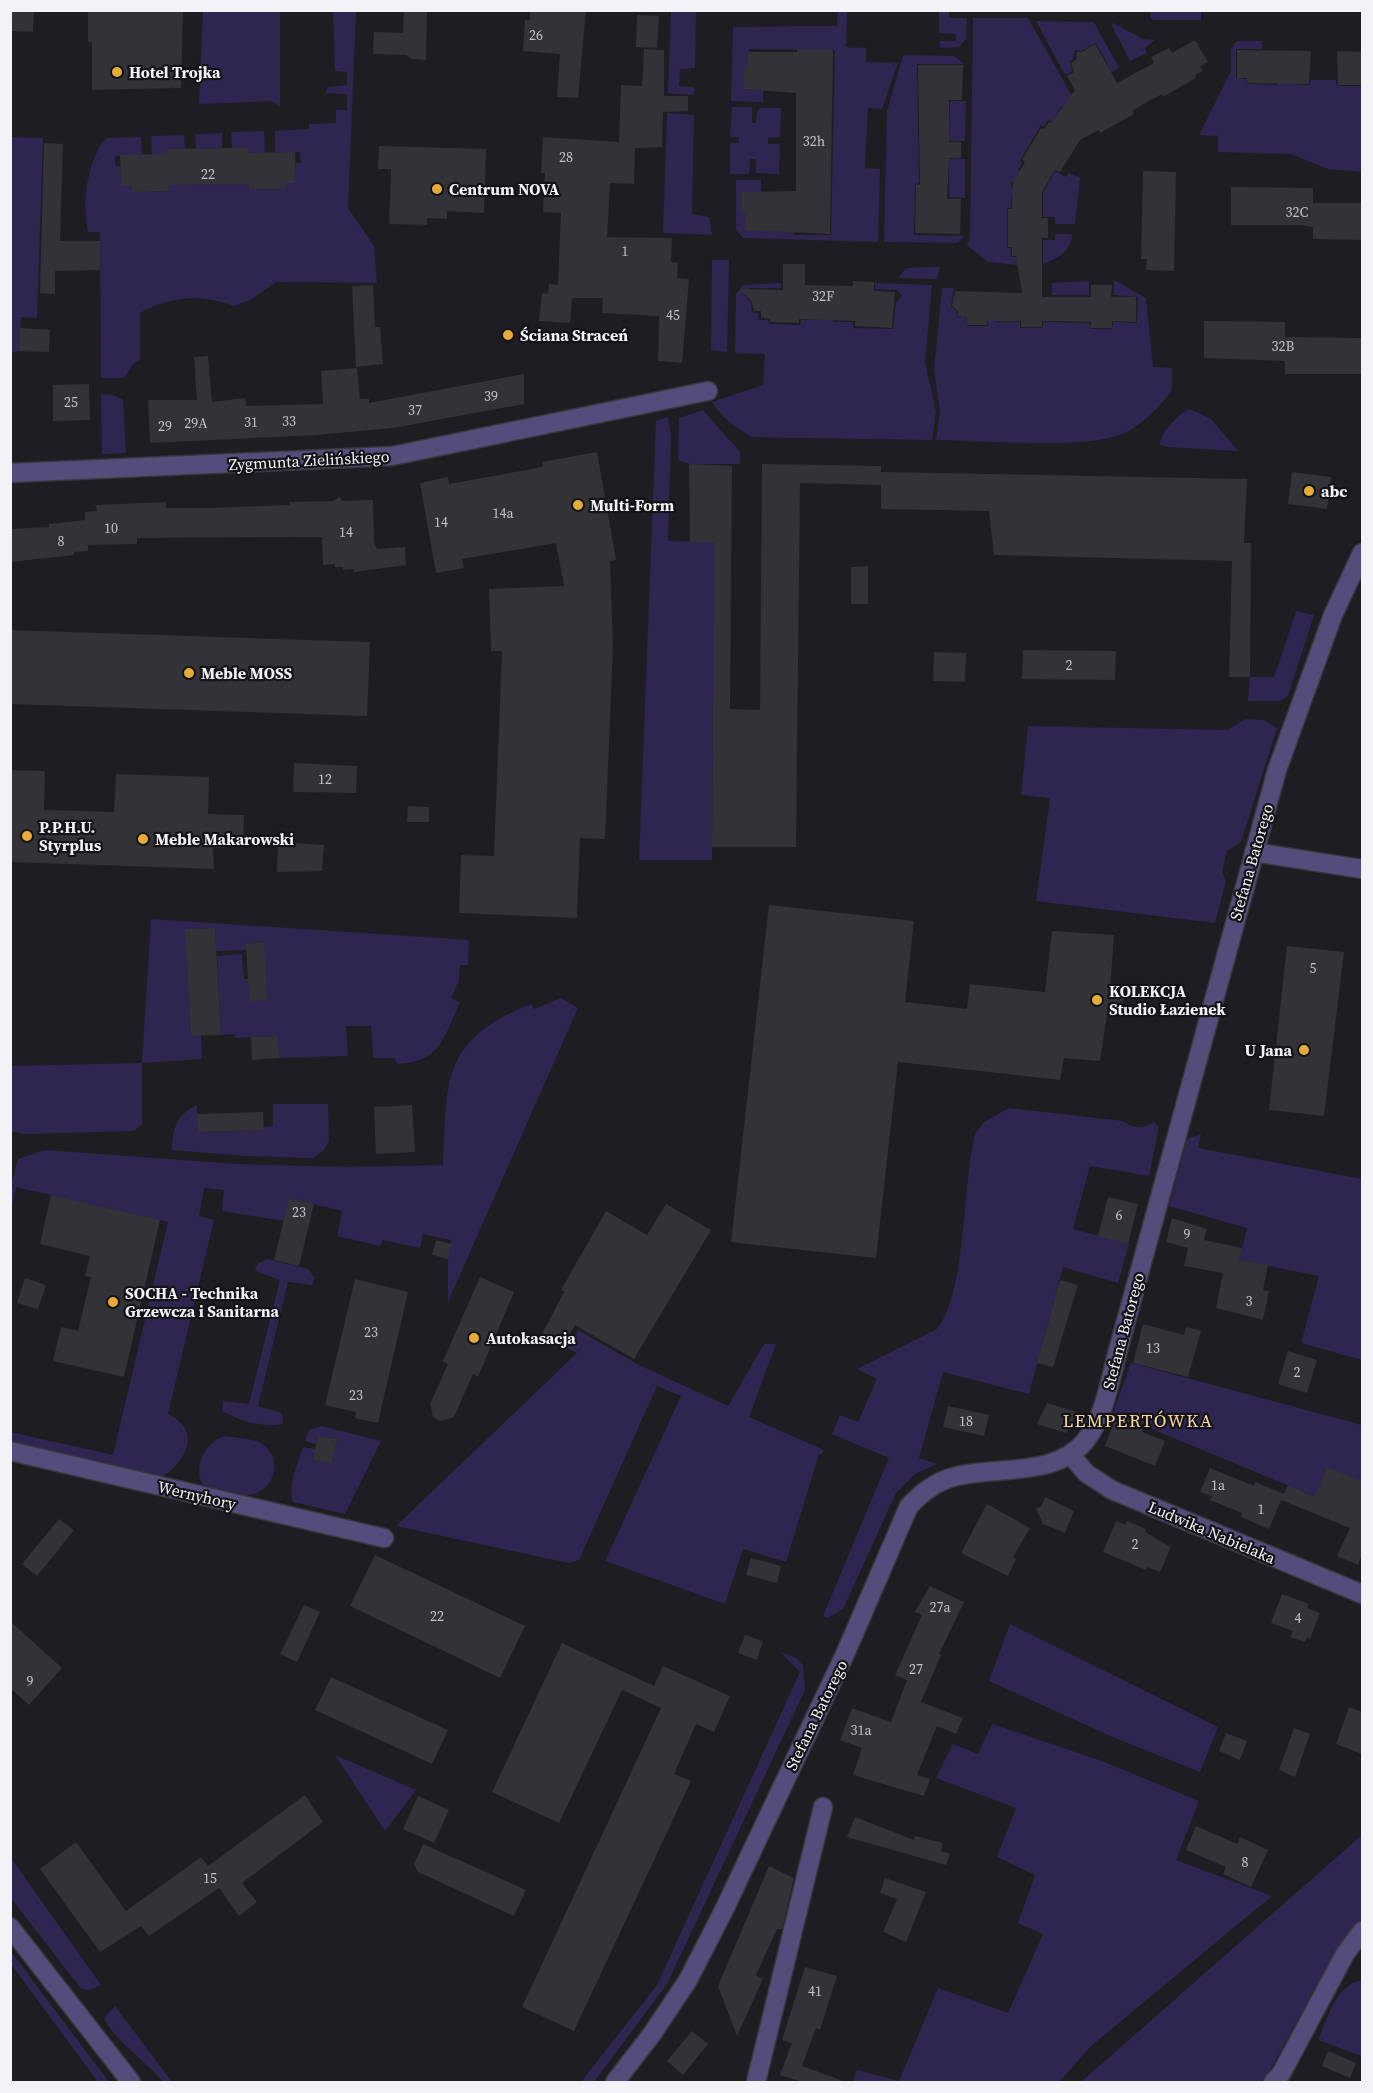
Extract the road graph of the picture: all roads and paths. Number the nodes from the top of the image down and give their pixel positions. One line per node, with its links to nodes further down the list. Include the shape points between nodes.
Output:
1 (708, 391): 2 (street, Zygmunta Zielińskiego, via 392,456)
2 (10, 473)
3 (1362, 553): 4 (street, Stefana Batorego, via 1316,657)
4 (1254, 852): 5 (street); 7 (street, Stefana Batorego, via 1102,1408 1091,1434)
5 (1362, 869)
6 (10, 1451): 8 (street, Wernyhory)
7 (1071, 1455): 9 (street, Ludwika Nabielaka, via 1086,1473 1112,1490); 14 (street, Stefana Batorego, via 1047,1464 948,1479 927,1489 909,1506 846,1652 688,1980)
8 (384, 1538)
9 (1362, 1594)
10 (823, 1807): 15 (street)
11 (10, 1927): 13 (street)
12 (1362, 1931): 16 (street, via 1344,1954 1310,2023)
13 (130, 2082)
14 (615, 2082)
15 (756, 2082)
16 (1273, 2082)

